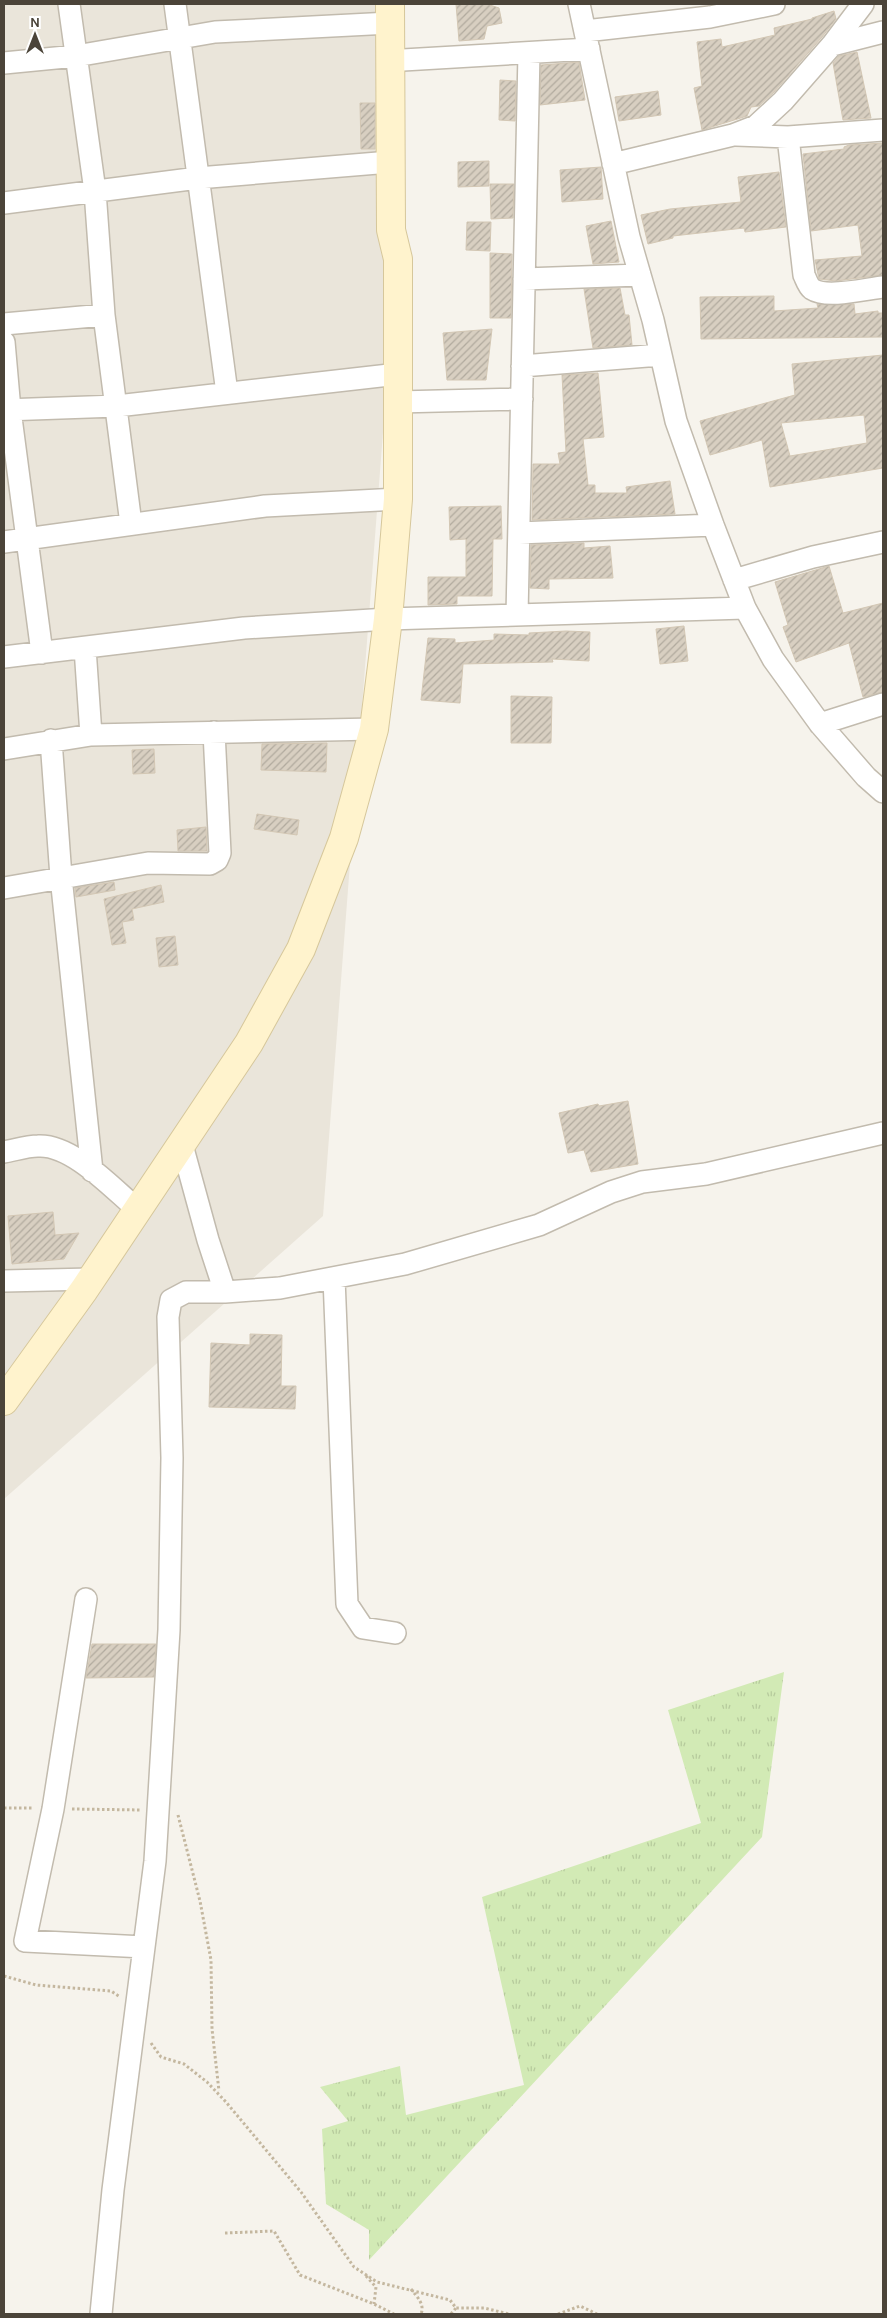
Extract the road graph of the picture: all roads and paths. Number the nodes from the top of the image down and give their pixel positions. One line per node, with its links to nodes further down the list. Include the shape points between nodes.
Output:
1 (69, 4): 12 (street)
2 (176, 4): 8 (street)
3 (579, 4): 9 (street)
4 (774, 4): 9 (street)
5 (863, 4): 10 (street)
6 (395, 10): 8 (street); 13 (main road); 18 (main road)
7 (883, 32): 10 (street)
8 (180, 37): 12 (street); 20 (street)
9 (587, 40): 11 (street); 19 (street)
10 (832, 45): 16 (street, via 783,101 756,126)
11 (529, 53): 13 (street); 25 (street)
12 (76, 56): 14 (street); 21 (street)
13 (403, 60): 23 (main road, via 404,228)
14 (4, 63)
15 (883, 130): 17 (street)
16 (733, 135): 17 (street); 19 (street)
17 (788, 137): 26 (street, via 804,275 811,288 822,293 836,293)
18 (390, 162): 20 (street); 23 (main road, via 391,230)
19 (613, 164): 24 (street)
20 (198, 178): 21 (street); 33 (street)
21 (95, 191): 22 (street); 27 (street)
22 (4, 203)
23 (398, 260): 32 (main road)
24 (640, 275): 25 (street); 30 (street)
25 (524, 279): 31 (street)
26 (883, 287)
27 (104, 315): 28 (street); 36 (street)
28 (4, 324)
29 (4, 342): 37 (street)
30 (660, 355): 31 (street); 40 (street, via 676,421)
31 (522, 366): 34 (street)
32 (398, 374): 33 (street); 35 (main road)
33 (227, 394): 36 (street)
34 (522, 400): 35 (street); 41 (street)
35 (398, 402): 38 (main road)
36 (117, 406): 37 (street); 39 (street)
37 (7, 410): 42 (street)
38 (398, 498): 39 (street, via 265,506); 48 (main road)
39 (131, 524): 42 (street)
40 (713, 525): 41 (street); 45 (street)
41 (519, 533): 47 (street)
42 (27, 538): 43 (street); 50 (street)
43 (4, 542)
44 (883, 542): 45 (street, via 813,557)
45 (734, 580): 46 (street)
46 (745, 608): 47 (street); 53 (street, via 773,659)
47 (517, 615): 48 (street)
48 (388, 619): 49 (street, via 244,628); 54 (main road)
49 (85, 648): 50 (street); 56 (street)
50 (42, 653): 51 (street)
51 (4, 658)
52 (883, 704): 53 (street)
53 (820, 724): 59 (street)
54 (374, 729): 55 (street); 63 (main road, via 344,838 301,949 249,1043)
55 (214, 732): 56 (street); 60 (street, via 220,853 217,860 210,864 148,862)
56 (92, 736): 57 (street)
57 (51, 740): 58 (street); 60 (street)
58 (4, 749)
59 (883, 792)
60 (61, 877): 61 (street); 65 (street)
61 (4, 888)
62 (883, 1133): 67 (street, via 706,1174 642,1182 611,1192 539,1225 405,1264)
63 (182, 1145): 66 (main road); 70 (street)
64 (4, 1152): 65 (street, via 39,1146 56,1147 75,1157)
65 (92, 1172): 66 (street)
66 (137, 1209): 68 (main road)
67 (334, 1278): 70 (street, via 280,1288); 73 (street, via 348,1604 363,1628)
68 (91, 1279): 69 (street); 71 (main road)
69 (4, 1281)
70 (225, 1292): 74 (street, via 186,1292 172,1300 168,1317 172,1458 169,1630)
71 (4, 1401)
72 (86, 1599): 76 (street)
73 (395, 1633)
74 (160, 1789): 77 (street); 81 (path, via 176,1808 200,1901 211,1960 212,2029)
75 (4, 1808): 76 (path)
76 (53, 1808): 77 (path); 78 (street, via 25,1941)
77 (158, 1811): 78 (street)
78 (144, 1947): 80 (street)
79 (4, 1976): 80 (path, via 36,1985 111,1991)
80 (136, 2014): 83 (path, via 161,2057 184,2064 226,2102 301,2192 354,2267); 87 (street)
81 (219, 2091)
82 (225, 2233): 85 (path, via 274,2231 300,2275)
83 (364, 2274): 84 (path, via 376,2282); 85 (path, via 376,2287)
84 (410, 2289): 86 (path, via 450,2300); 89 (path, via 421,2301)
85 (374, 2304): 88 (path)
86 (456, 2308): 90 (path); 91 (path, via 484,2308)
87 (101, 2314)
88 (394, 2314)
89 (422, 2314)
90 (451, 2314)
91 (509, 2314)
92 (558, 2314): 93 (path, via 580,2306)
93 (597, 2314)

